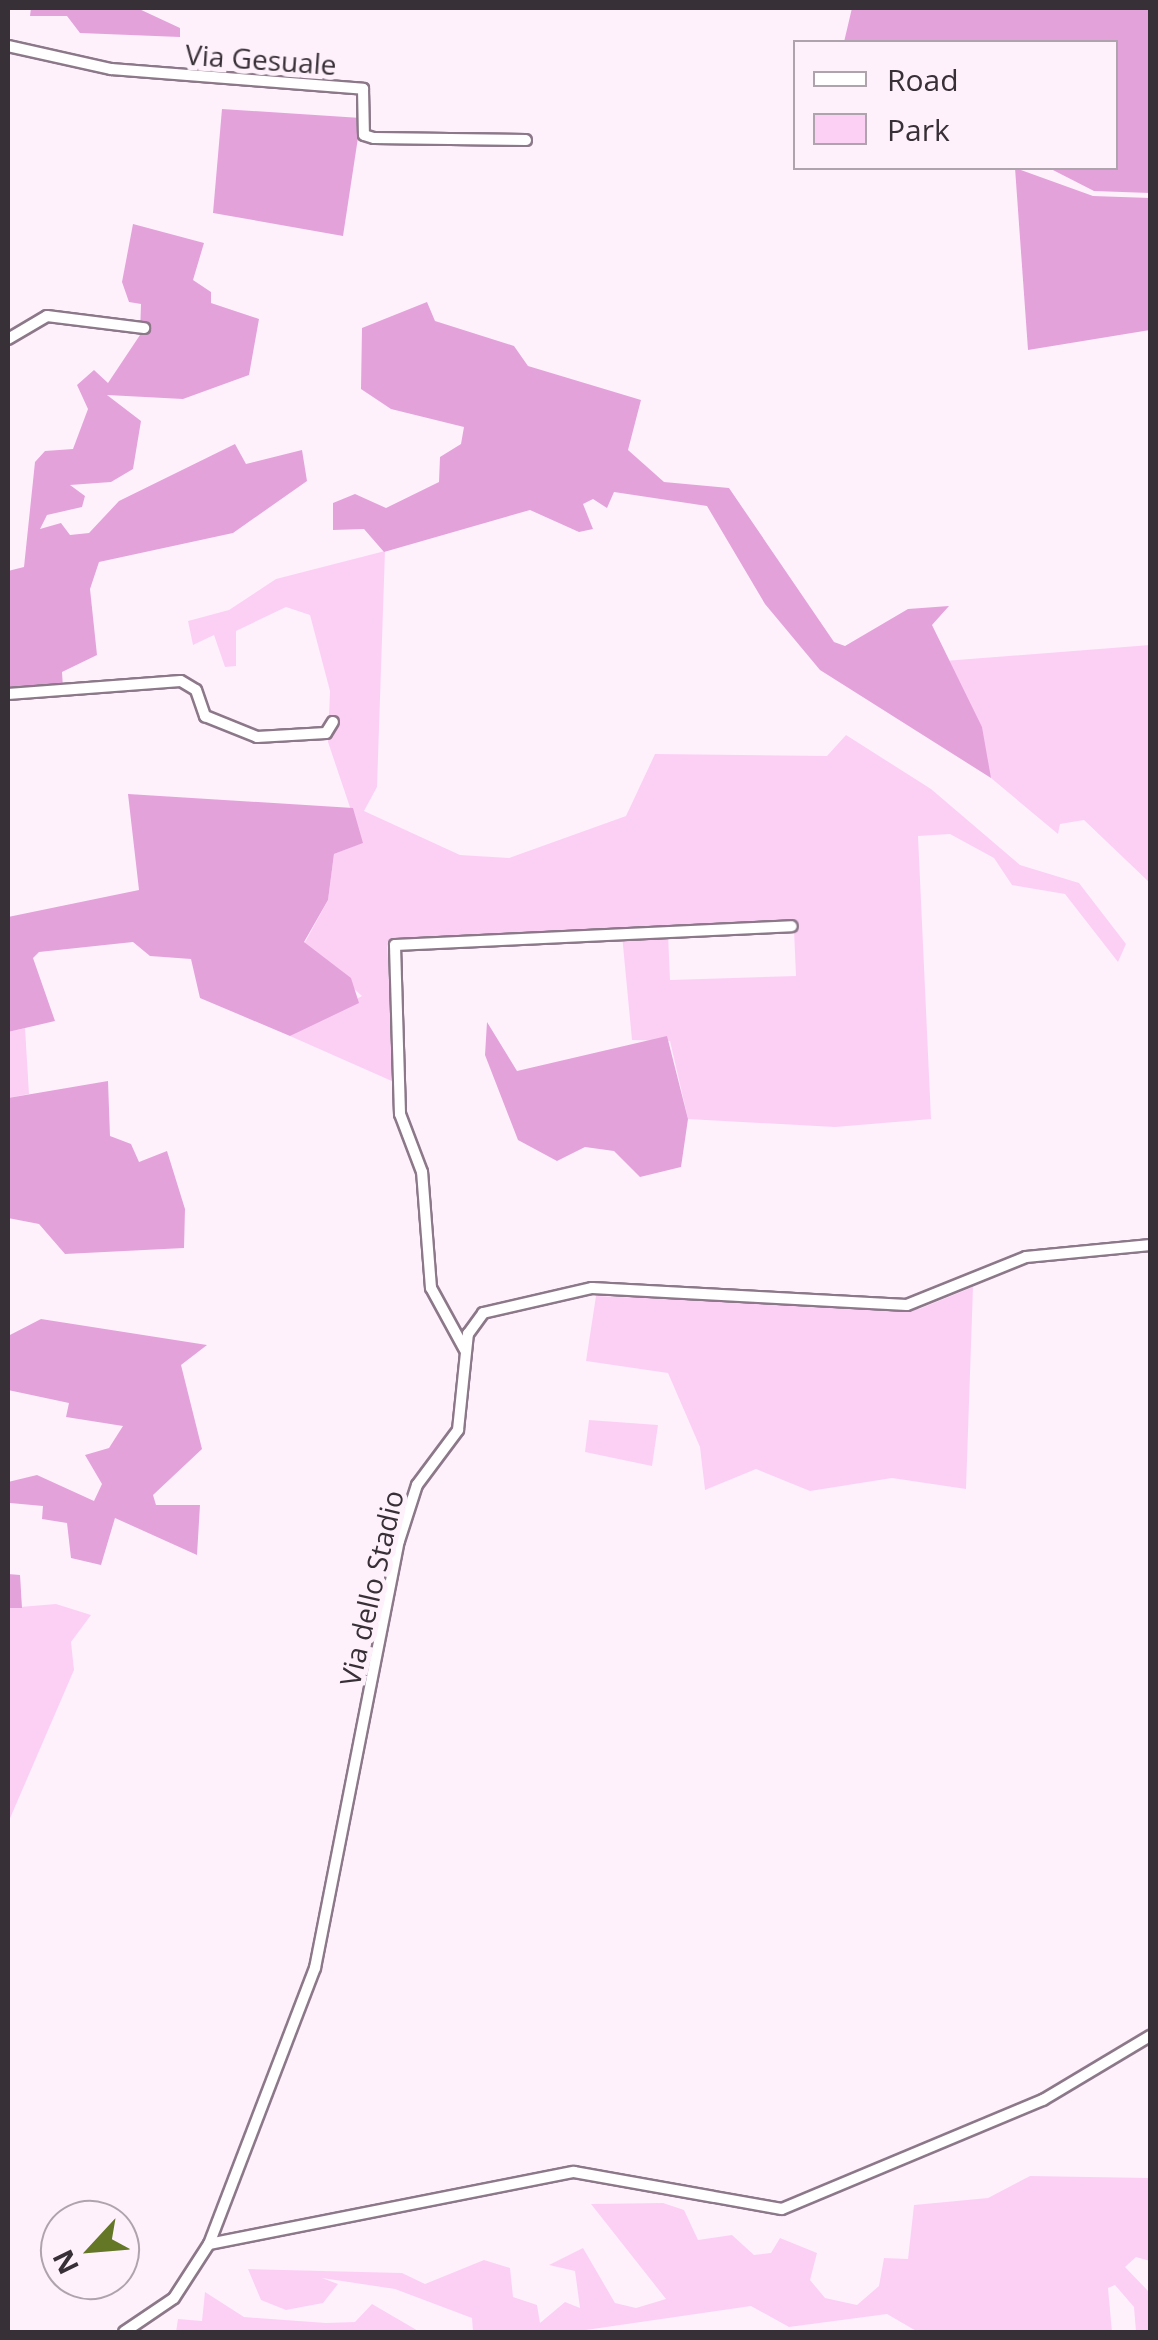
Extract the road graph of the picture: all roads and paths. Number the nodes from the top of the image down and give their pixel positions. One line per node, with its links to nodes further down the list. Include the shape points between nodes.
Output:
1 (8, 46): 2 (street, Via Gesuale, via 111,69 363,90 364,135 374,138)
2 (526, 140)
3 (144, 328): 4 (street, via 47,316)
4 (8, 339)
5 (8, 694): 6 (street, via 180,681 196,690 205,716 257,736 326,732)
6 (334, 722)
7 (792, 926): 9 (street, via 394,945 400,1114 422,1172 431,1288)
8 (1150, 1245): 9 (street, Via dello Stadio, via 1026,1257 906,1305 590,1288 483,1313)
9 (466, 1351): 11 (street, Via dello Stadio, via 458,1430 417,1485 399,1542 315,1968)
10 (1150, 2036): 11 (street, via 1043,2100 782,2209 574,2172)
11 (209, 2244): 12 (street, Via dello Stadio, via 174,2298)
12 (124, 2332)

